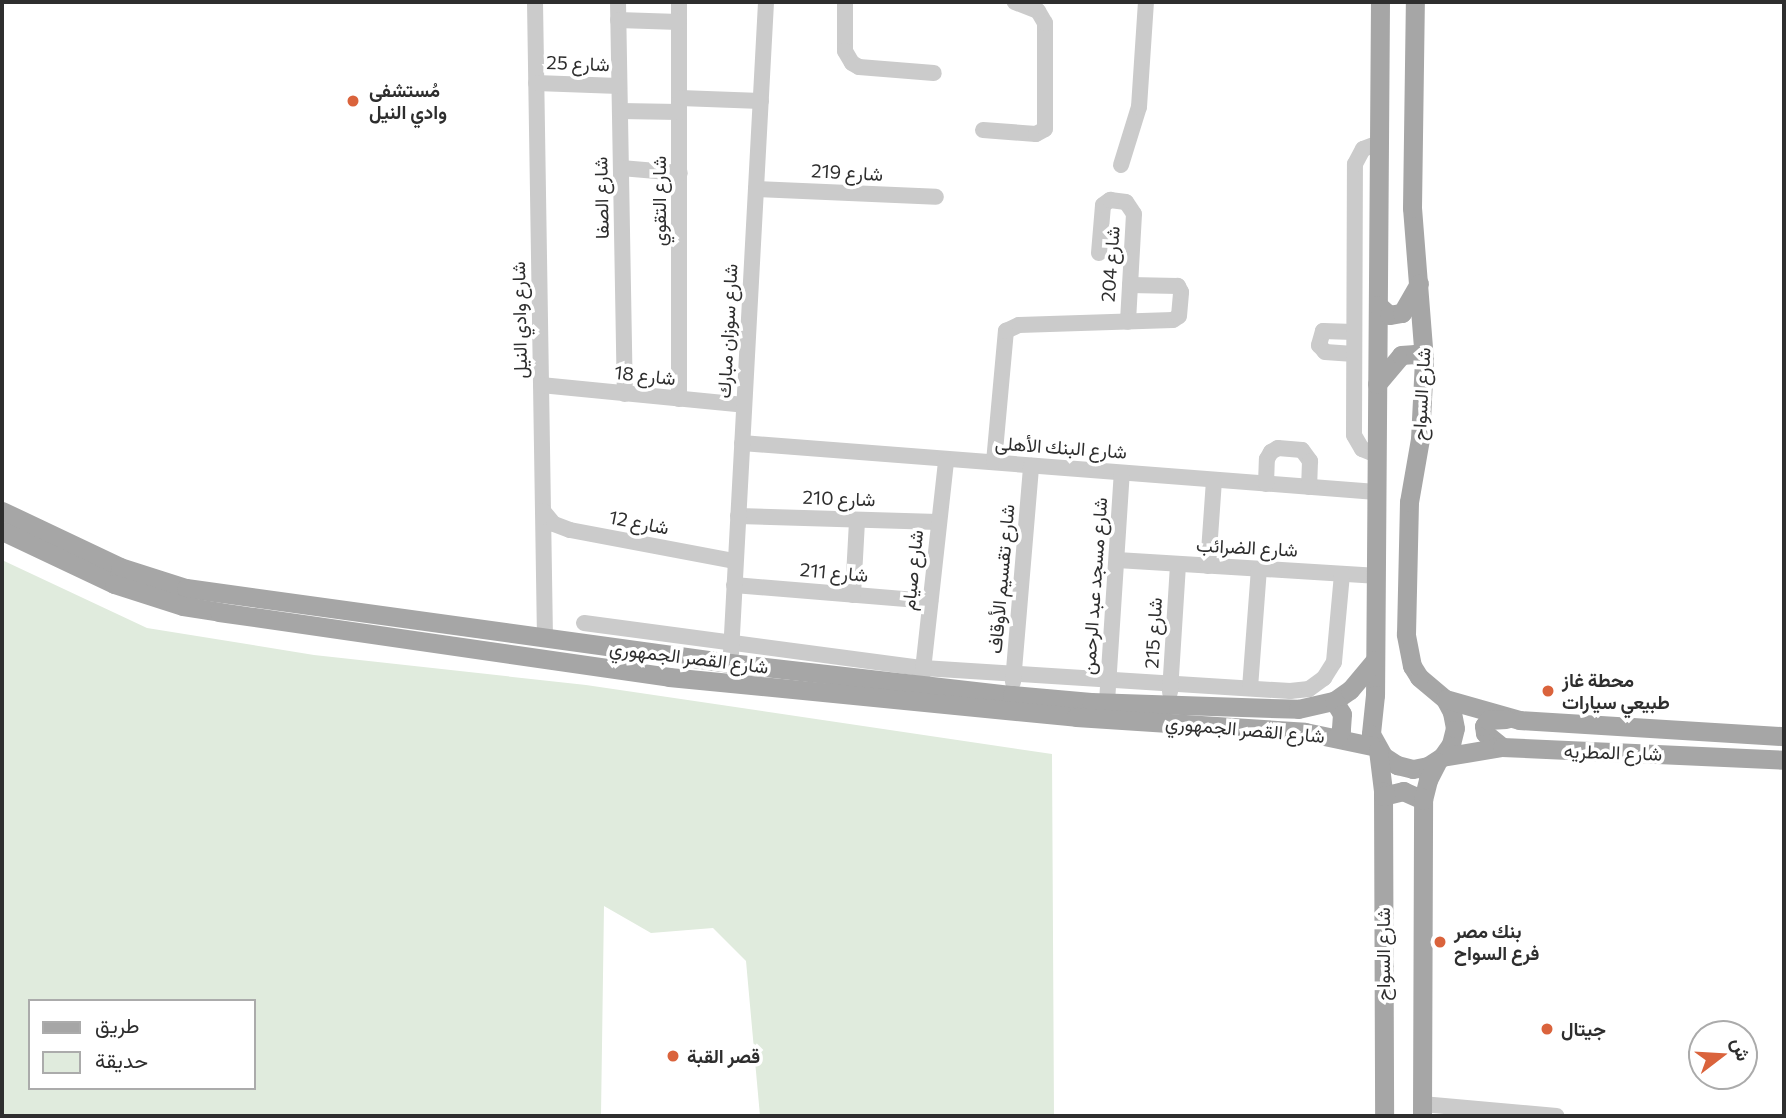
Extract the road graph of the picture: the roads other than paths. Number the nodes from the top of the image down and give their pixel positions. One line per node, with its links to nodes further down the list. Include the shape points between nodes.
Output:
1 (535, 2): 13 (street, شارع وادي النيل)
2 (618, 2): 10 (street, شارع الصفا)
3 (679, 2): 11 (street, شارع التقوي)
4 (766, 2): 15 (street, شارع سوزان مبارك)
5 (845, 2): 12 (street, via 845,51 852,64)
6 (1015, 2): 18 (street, via 1038,11 1045,23 1045,129 1036,134)
7 (1146, 2): 20 (street, via 1139,107)
8 (1380, 2): 19 (main road, شارع السواح)
9 (1415, 2): 26 (main road, شارع السواح, via 1412,208)
10 (618, 20): 11 (street); 14 (street, شارع الصفا)
11 (679, 22): 16 (street, شارع التقوي)
12 (934, 73)
13 (536, 83): 14 (street, شارع 25); 34 (street, شارع وادي النيل)
14 (619, 86): 17 (street, شارع الصفا)
15 (761, 101): 16 (street); 23 (street, شارع سوزان مبارك)
16 (680, 105): 17 (street); 22 (street, شارع التقوي)
17 (620, 111): 21 (street, شارع الصفا)
18 (983, 130)
19 (1379, 143): 28 (main road, شارع السواح); 30 (street, via 1363,149 1355,164)
20 (1121, 164)
21 (621, 168): 22 (street); 35 (street, شارع الصفا)
22 (680, 173): 36 (street, شارع التقوي)
23 (756, 189): 24 (street, شارع 219); 37 (street, شارع سوزان مبارك)
24 (936, 197)
25 (1099, 253): 27 (street, شارع 204, via 1104,205 1110,200 1126,201 1134,214)
26 (1419, 284): 28 (main road, via 1402,313 1389,315); 32 (main road, شارع السواح)
27 (1130, 285): 29 (street, شارع 204); 29 (street, via 1178,286 1180,312 1172,320)
28 (1378, 305): 33 (main road, شارع السواح)
29 (1128, 322): 41 (street, via 1018,325 1003,335)
30 (1354, 332): 31 (street); 31 (street, via 1323,331 1319,345 1325,352)
31 (1354, 354): 39 (street, via 1354,435 1362,449)
32 (1424, 360): 33 (main road, via 1416,354 1401,355); 75 (main road, شارع السواح, via 1420,439 1409,502 1406,634 1408,653 1419,677)
33 (1377, 384): 39 (main road, شارع السواح)
34 (541, 385): 35 (street, شارع 18); 49 (street, شارع وادي النيل)
35 (625, 394): 36 (street, شارع 18)
36 (679, 399): 37 (street, شارع 18)
37 (744, 405): 38 (street, شارع سوزان مبارك)
38 (742, 443): 40 (street, شارع البنك الأهلى); 50 (street, شارع سوزان مبارك)
39 (1377, 455): 47 (main road, شارع السواح)
40 (946, 460): 41 (street, شارع البنك الأهلى); 52 (street, شارع صيام)
41 (994, 462): 42 (street, شارع البنك الأهلى)
42 (1031, 466): 43 (street, شارع البنك الأهلى); 69 (street, شارع تقسيم الأوقاف)
43 (1122, 473): 44 (street, شارع البنك الأهلى); 54 (street, شارع مسجد عبد الرحمن)
44 (1214, 480): 45 (street, شارع البنك الأهلى); 57 (street)
45 (1266, 484): 46 (street, شارع البنك الأهلى); 46 (street, via 1267,459 1278,448 1306,453)
46 (1309, 487): 47 (street, شارع البنك الأهلى)
47 (1377, 492): 60 (main road, شارع السواح)
48 (2, 511): 65 (main road, شارع القصر الجمهوري, via 120,567 186,588)
49 (543, 511): 55 (street, شارع 12, via 554,524 570,530); 65 (street, شارع وادي النيل)
50 (738, 516): 51 (street, شارع 210); 55 (street, شارع سوزان مبارك)
51 (857, 520): 52 (street, شارع 210); 62 (street)
52 (938, 522): 63 (street, شارع صيام)
53 (2, 531): 81 (main road, شارع القصر الجمهوري, via 114,584 219,612 669,677)
54 (1117, 560): 56 (street, شارع الضرائب); 71 (street, شارع مسجد عبد الرحمن)
55 (734, 561): 61 (street, شارع سوزان مبارك)
56 (1178, 564): 57 (street, شارع الضرائب); 72 (street, شارع 215)
57 (1208, 566): 58 (street, شارع الضرائب)
58 (1259, 569): 59 (street, شارع الضرائب); 73 (street)
59 (1342, 574): 60 (street, شارع الضرائب); 73 (street, via 1334,662 1324,678 1309,689)
60 (1375, 576): 67 (main road, شارع السواح)
61 (734, 585): 62 (street, شارع 211); 66 (street, شارع سوزان مبارك)
62 (853, 595): 63 (street, شارع 211)
63 (930, 601): 70 (street, شارع صيام)
64 (584, 623): 66 (street)
65 (545, 638): 68 (main road, شارع القصر الجمهوري)
66 (731, 643): 68 (street, شارع سوزان مبارك); 70 (street)
67 (1375, 660): 76 (main road, شارع القصر الجمهوري, via 1350,690); 83 (main road, شارع السواح, via 1371,721)
68 (730, 663): 70 (main road, شارع القصر الجمهوري)
69 (1014, 674): 70 (street); 71 (street); 74 (street, شارع تقسيم الأوقاف)
70 (922, 676): 74 (main road, شارع القصر الجمهوري)
71 (1109, 680): 72 (street); 77 (street, شارع مسجد عبد الرحمن)
72 (1171, 684): 73 (street); 78 (street, شارع 215)
73 (1250, 688)
74 (1012, 695): 77 (main road, شارع القصر الجمهوري)
75 (1445, 699): 79 (main road, شارع المطريه); 84 (main road, شارع السواح, via 1455,729 1451,744)
76 (1334, 701): 78 (main road, شارع القصر الجمهوري, via 1298,709); 81 (main road, via 1342,715)
77 (1107, 702): 78 (main road, شارع القصر الجمهوري)
78 (1169, 705)
79 (1511, 719): 80 (main road, شارع المطريه); 82 (main road, via 1492,719 1484,726 1485,733)
80 (1784, 736)
81 (1337, 737): 83 (main road, شارع القصر الجمهوري)
82 (1502, 747): 84 (main road, شارع المطريه); 85 (main road, شارع المطريه)
83 (1377, 748): 84 (main road, via 1389,762 1404,768 1420,768); 86 (main road, شارع السواح)
84 (1439, 759): 87 (main road, شارع السواح)
85 (1784, 760)
86 (1383, 796): 87 (main road, via 1403,791); 89 (main road, شارع السواح)
87 (1423, 800): 88 (main road, شارع السواح)
88 (1422, 1110): 90 (street)
89 (1384, 1116)
90 (1556, 1116)

